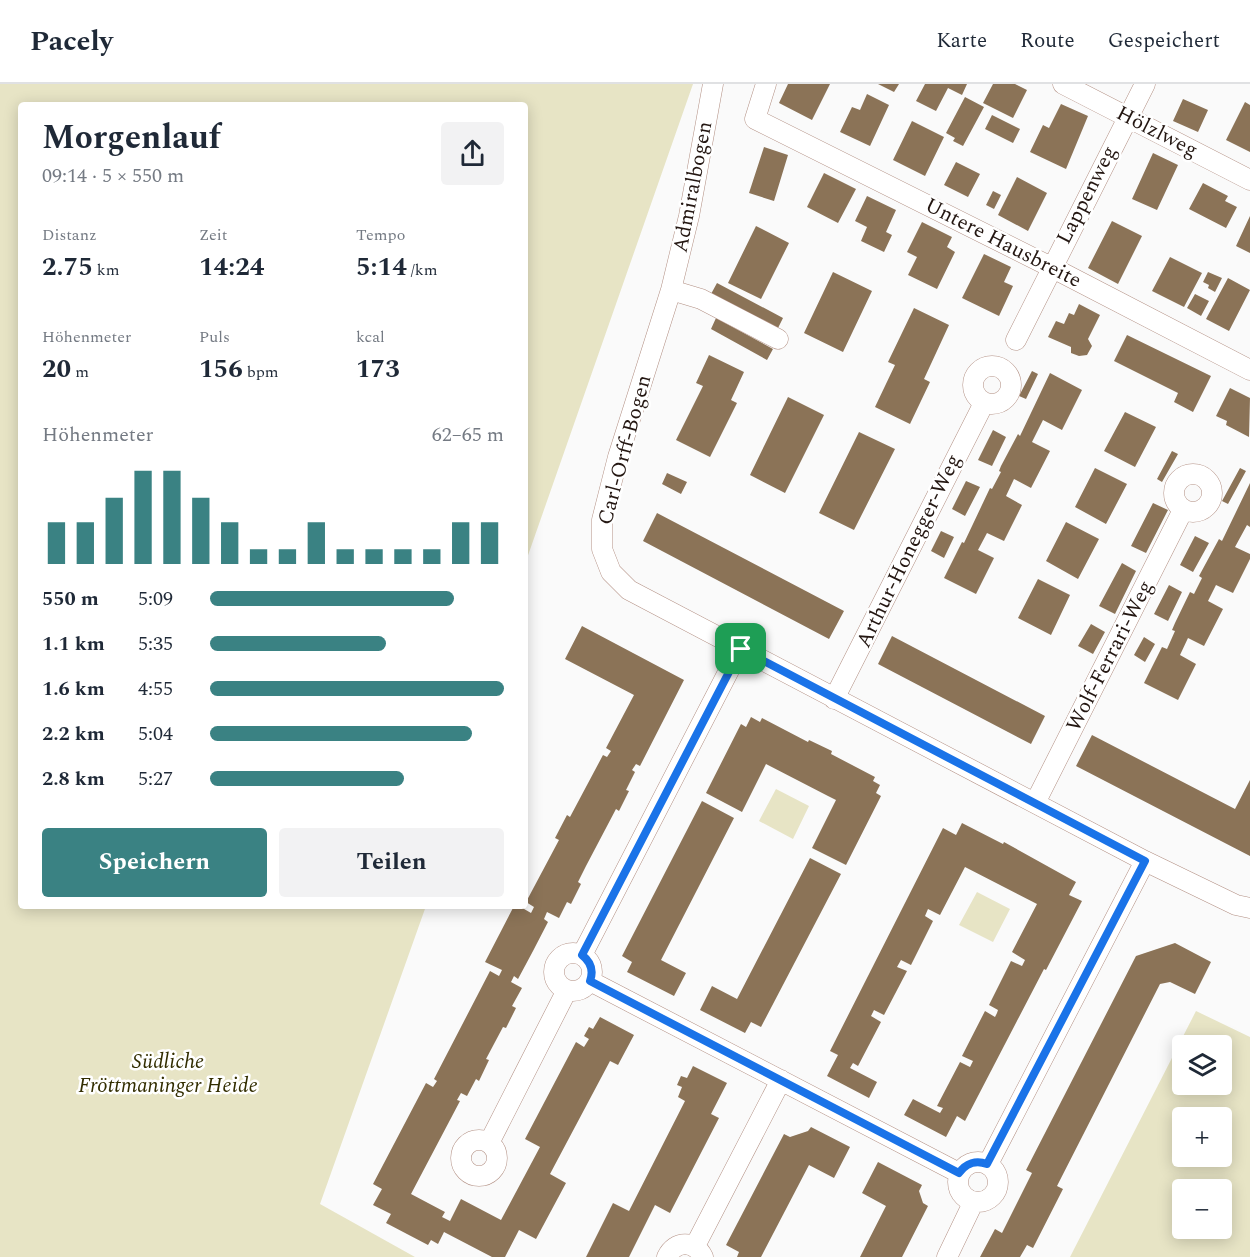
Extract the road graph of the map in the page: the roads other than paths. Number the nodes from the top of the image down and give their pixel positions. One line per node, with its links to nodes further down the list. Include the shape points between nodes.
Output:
1 (713, 84): 8 (street, Admiralbogen)
2 (766, 84): 7 (street, Untere Hausbreite, via 755,119)
3 (1063, 84): 5 (street, Hölzlweg)
4 (1145, 84): 5 (street, Lappenweg)
5 (1127, 117): 6 (street, Hölzlweg); 7 (street, Lappenweg)
6 (1250, 180)
7 (1051, 267): 10 (street, Lappenweg); 11 (street, Untere Hausbreite)
8 (671, 290): 9 (street, via 701,299); 14 (street, Carl-Orff-Bogen, via 618,457 602,520 602,549 611,572 629,590)
9 (778, 339)
10 (1016, 340)
11 (1250, 370)
12 (984, 403): 15 (street, Arthur-Honegger-Weg)
13 (1184, 510): 16 (street, Wolf-Ferrari-Weg)
14 (741, 649): 15 (street, Carl-Orff-Bogen); 19 (street)
15 (834, 699): 16 (street, Carl-Orff-Bogen)
16 (1035, 803): 17 (street, Carl-Orff-Bogen)
17 (1145, 861): 18 (street, Carl-Orff-Bogen); 24 (street)
18 (1250, 908)
19 (582, 955): 20 (street, via 590,963); 21 (street, via 570,953 555,964 554,977)
20 (590, 981): 21 (street, via 580,990); 22 (street)
21 (567, 990): 23 (street)
22 (781, 1080): 25 (street); 27 (street)
23 (489, 1143)
24 (987, 1164): 25 (street, via 968,1164); 26 (street, via 996,1174 996,1192 986,1201)
25 (959, 1173): 26 (street, via 959,1191)
26 (973, 1203): 29 (street)
27 (699, 1252): 28 (street, via 688,1244 676,1246)
28 (667, 1257)
29 (947, 1257)

